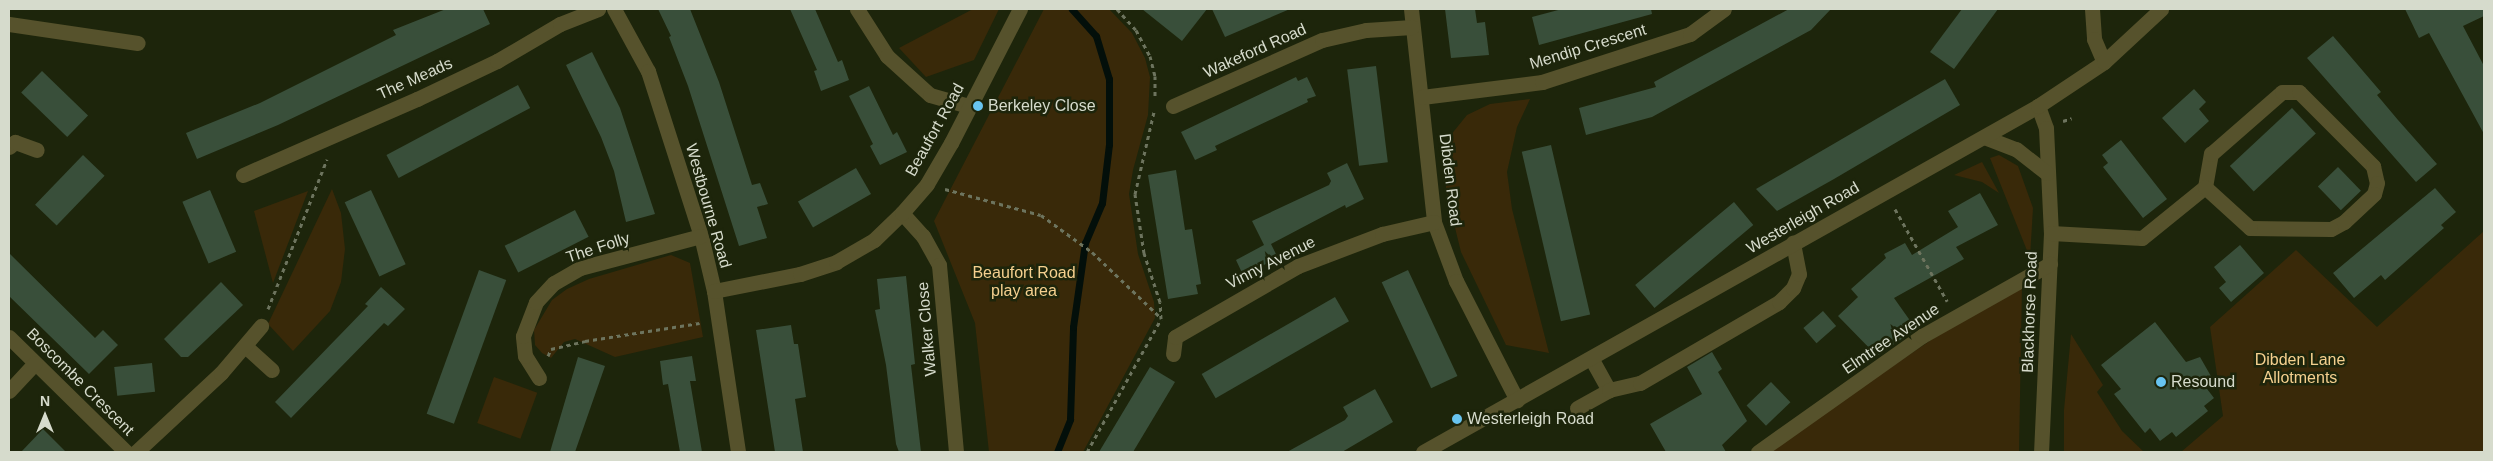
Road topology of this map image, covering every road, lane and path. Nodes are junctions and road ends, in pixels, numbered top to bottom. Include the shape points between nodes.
1 (598, 9) edge
2 (614, 9) edge
3 (857, 9) edge
4 (1020, 9) edge
5 (1117, 9) edge
6 (1411, 9) edge
7 (1724, 9) edge
8 (2092, 9) edge
9 (2161, 9) edge
10 (9, 24) edge
11 (1412, 27) junction
12 (138, 43) dead end
13 (2104, 62) junction
14 (1422, 97) junction
15 (969, 106) junction
16 (1174, 106) dead end
17 (2038, 106) junction
18 (337, 132) junction
19 (1984, 137) junction
20 (9, 147) edge
21 (37, 150) dead end
22 (2047, 173) junction
23 (243, 175) dead end
24 (927, 184) junction
25 (2205, 187) junction
26 (1885, 192) junction
27 (902, 214) junction
28 (1434, 222) junction
29 (2051, 232) junction
30 (701, 236) junction
31 (1793, 243) junction
32 (2050, 264) junction
33 (714, 291) junction
34 (1956, 317) junction
35 (1161, 319) junction
36 (718, 320) junction
37 (262, 326) joint
38 (9, 337) edge
39 (1175, 337) junction
40 (245, 346) junction
41 (1173, 354) dead end
42 (1590, 358) junction
43 (35, 363) junction
44 (272, 370) dead end
45 (539, 378) joint
46 (1609, 390) junction
47 (9, 391) edge
48 (1517, 400) junction
49 (1577, 408) dead end
50 (126, 452) edge
51 (136, 452) edge
52 (738, 452) edge
53 (956, 452) edge
54 (1087, 452) edge
55 (1423, 452) edge
56 (1758, 452) edge
57 (2041, 452) edge

1 - 18 street, The Meads via 560,24 497,60 417,99
2 - 30 street, Westbourne Road via 648,71
3 - 15 street via 887,56 930,95
4 - 15 street, Beaufort Road
5 - 35 path via 1136,30 1150,56 1155,76 1154,116 1135,194 1144,253 1154,280
6 - 11 street, Dibden Road
7 - 14 street, Mendip Crescent via 1690,34 1542,82
8 - 13 street via 2094,39
9 - 13 street, Westerleigh Road
10 - 12 street
11 - 14 street, Dibden Road
11 - 16 street, Wakeford Road via 1366,30 1322,40
13 - 17 street, Westerleigh Road
14 - 28 street, Dibden Road
15 - 24 street, Beaufort Road
17 - 19 street, Westerleigh Road
17 - 22 street, Blackhorse Road via 2046,128
18 - 23 street, The Meads
18 - 37 path
19 - 22 street via 2016,149
19 - 26 street, Westerleigh Road
20 - 21 street via 15,142
22 - 29 street, Blackhorse Road
24 - 27 street, Beaufort Road
24 - 35 path via 1041,215 1092,252
25 - 25 street via 2211,154 2282,92 2300,92 2373,166 2377,183 2374,194 2344,222 2331,229 2250,228
25 - 29 street via 2142,238
26 - 31 street, Westerleigh Road
26 - 34 path
27 - 33 street, Beaufort Road via 874,240 836,262 800,274
27 - 53 street, Walker Close via 923,236 939,265
28 - 39 street, Vinny Avenue via 1382,234 1298,266
28 - 48 street, Dibden Road via 1456,281
29 - 32 street, Blackhorse Road
30 - 33 street, Westbourne Road
30 - 45 street, The Folly via 580,268 554,282 536,302 523,336 525,356
31 - 42 street, Westerleigh Road
31 - 46 street via 1799,274 1793,288 1779,302 1640,383
32 - 34 street, Elmtree Avenue
32 - 57 street, Blackhorse Road
33 - 36 street, Westbourne Road
34 - 56 street, Elmtree Avenue via 1922,336
35 - 39 path
35 - 54 path
36 - 45 path via 551,349
36 - 52 street, Westbourne Road
37 - 40 street
38 - 43 street, Boscombe Crescent
39 - 41 street
40 - 44 street
40 - 51 street via 168,426
42 - 46 street
42 - 48 street, Westerleigh Road
43 - 47 street
43 - 50 street, Boscombe Crescent
46 - 49 street
48 - 55 street, Westerleigh Road

